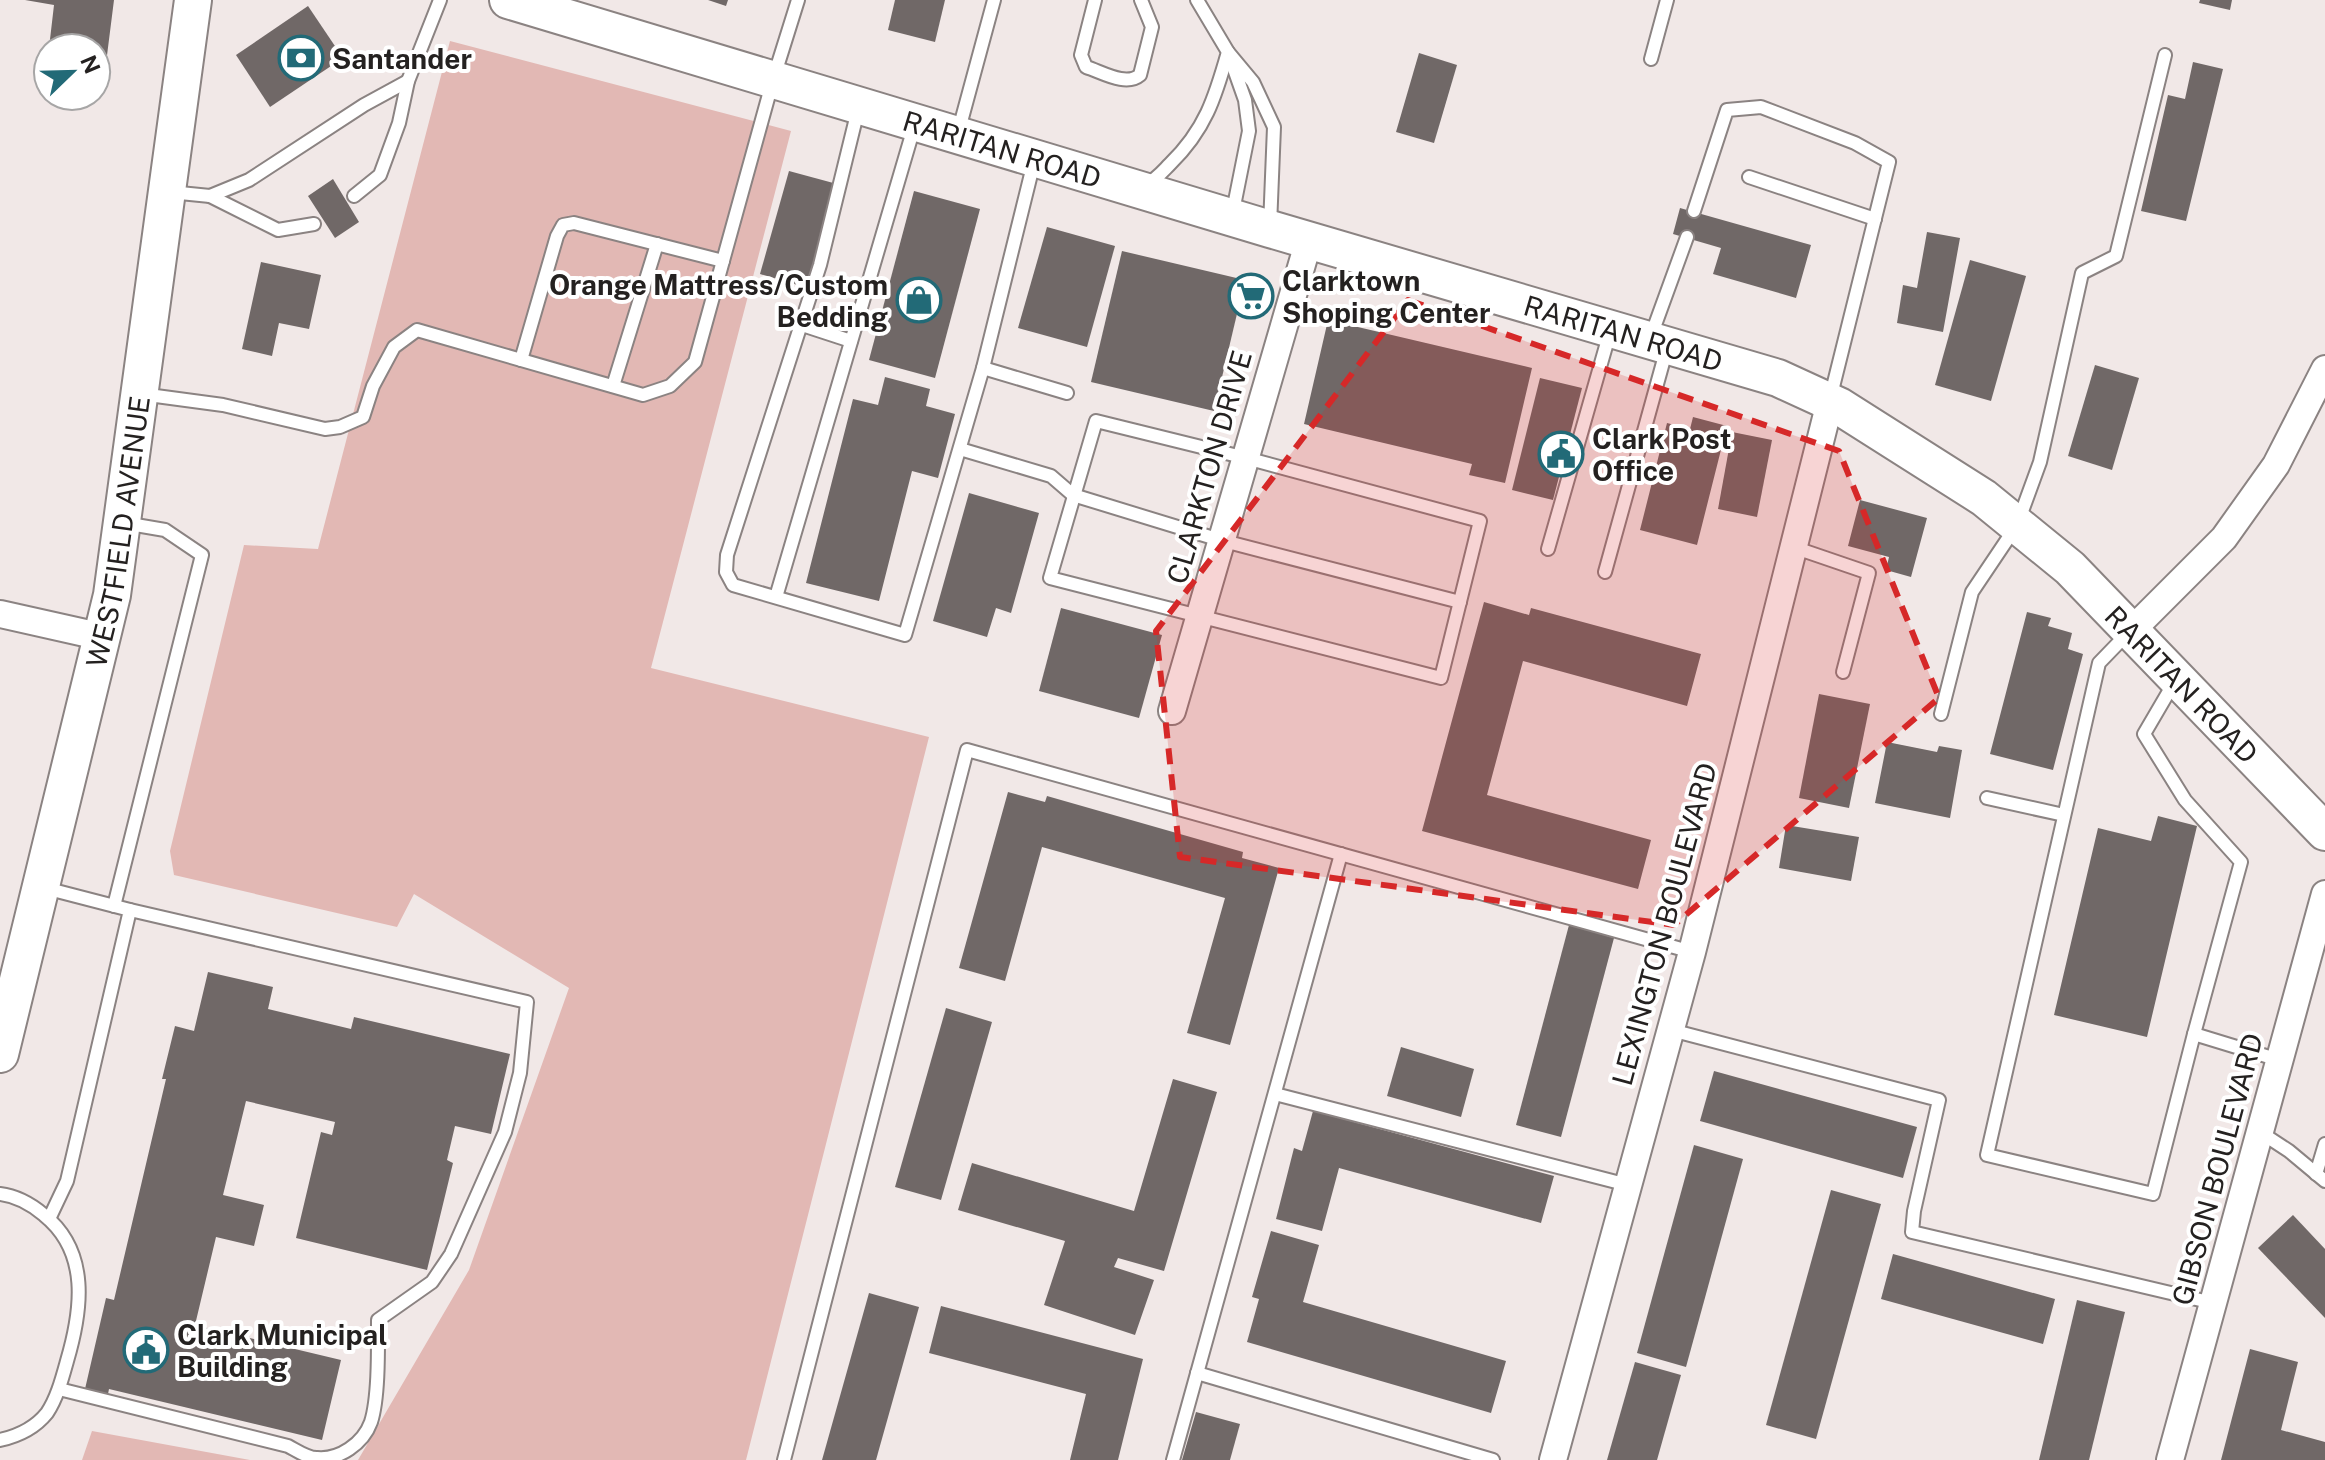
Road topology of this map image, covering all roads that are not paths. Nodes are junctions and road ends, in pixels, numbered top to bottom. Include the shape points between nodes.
1 (193, 0) edge
2 (440, 0) edge
3 (508, 0) edge
4 (798, 0) edge
5 (994, 0) edge
6 (1095, 0) edge
7 (1141, 0) edge
8 (1197, 0) edge
9 (1667, 0) edge
10 (1228, 52) junction
11 (2165, 55) dead end
12 (1651, 59) dead end
13 (773, 80) junction
14 (408, 81) junction
15 (859, 106) junction
16 (916, 123) junction
17 (957, 136) junction
18 (1035, 159) junction
19 (1749, 177) dead end
20 (1134, 188) junction
21 (167, 192) junction
22 (210, 196) junction
23 (354, 196) dead end
24 (1694, 211) dead end
25 (1232, 218) junction
26 (1875, 219) junction
27 (314, 224) dead end
28 (1270, 229) junction
29 (1687, 237) dead end
30 (1309, 240) junction
31 (657, 244) junction
32 (723, 261) junction
33 (799, 324) junction
34 (1611, 329) junction
35 (851, 341) junction
36 (1658, 343) junction
37 (521, 360) junction
38 (983, 368) junction
39 (2325, 369) edge
40 (613, 386) junction
41 (1067, 393) dead end
42 (139, 394) junction
43 (1830, 402) junction
44 (960, 449) junction
45 (1246, 458) junction
46 (1073, 495) junction
47 (122, 522) junction
48 (2017, 525) junction
49 (1220, 540) junction
50 (1793, 547) junction
51 (1548, 549) dead end
52 (1605, 572) dead end
53 (776, 597) junction
54 (1460, 602) junction
55 (0, 614) edge
56 (1199, 618) junction
57 (2131, 631) junction
58 (103, 637) junction
59 (1843, 672) dead end
60 (2176, 678) junction
61 (1172, 711) dead end
62 (1941, 714) dead end
63 (1987, 798) dead end
64 (2064, 815) junction
65 (2325, 832) edge
66 (1341, 854) junction
67 (41, 887) junction
68 (2325, 894) edge
69 (114, 906) junction
70 (130, 910) junction
71 (1692, 952) junction
72 (2316, 959) edge
73 (1671, 1030) junction
74 (2194, 1034) junction
75 (0, 1054) edge
76 (2279, 1060) junction
77 (1275, 1094) junction
78 (2260, 1132) junction
79 (2325, 1144) edge
80 (2320, 1178) edge
81 (1628, 1185) junction
82 (0, 1194) edge
83 (49, 1219) junction
84 (2213, 1303) junction
85 (1197, 1373) junction
86 (59, 1389) junction
87 (0, 1440) edge
88 (784, 1460) edge
89 (1173, 1460) edge
90 (1493, 1460) edge
91 (1553, 1460) edge
92 (2170, 1460) edge

1 - 21 main road, WESTFIELD AVENUE
2 - 14 lane
3 - 13 main road, RARITAN ROAD
4 - 13 lane
5 - 17 lane
6 - 7 lane via 1082,61 1126,80 1140,75 1152,27
8 - 10 lane
9 - 12 lane
10 - 20 lane via 1206,119 1191,144 1151,183
10 - 25 lane via 1245,100 1249,131
10 - 28 lane via 1253,82 1274,127
11 - 48 lane via 2116,256 2082,273 2040,462
13 - 15 main road, RARITAN ROAD
13 - 32 lane
14 - 22 lane via 249,180
14 - 23 lane via 380,175
15 - 16 main road, RARITAN ROAD
15 - 33 lane via 820,265
16 - 17 main road, RARITAN ROAD
16 - 35 lane
17 - 18 main road, RARITAN ROAD
18 - 20 main road, RARITAN ROAD
18 - 38 lane
19 - 26 lane
20 - 25 main road, RARITAN ROAD
21 - 22 lane
21 - 42 main road, WESTFIELD AVENUE
22 - 27 lane via 278,230
24 - 26 lane via 1727,110 1761,107 1855,143 1889,162
25 - 28 main road, RARITAN ROAD
26 - 43 lane
28 - 30 main road, RARITAN ROAD
29 - 36 lane
30 - 34 main road, RARITAN ROAD
30 - 45 street, CLARKTON DRIVE
31 - 32 lane
31 - 37 lane via 574,223 563,225
31 - 40 lane
32 - 40 lane via 695,362 670,386 643,395
33 - 35 lane
33 - 53 lane via 727,555 726,572 733,585
34 - 36 main road, RARITAN ROAD
34 - 51 lane
35 - 53 lane
36 - 43 main road, RARITAN ROAD via 1778,378
36 - 52 lane
37 - 40 lane
37 - 42 lane via 417,330 394,347 363,417 325,429 223,405
38 - 41 lane
38 - 44 lane
39 - 57 street via 2276,465 2224,538
42 - 47 main road, WESTFIELD AVENUE
43 - 48 main road, RARITAN ROAD via 1984,498
43 - 50 street, LEXINGTON BOULEVARD
44 - 46 lane via 1051,476
44 - 53 lane via 905,635
45 - 46 lane via 1096,421
45 - 49 street, CLARKTON DRIVE
45 - 54 lane via 1480,521
46 - 49 lane
46 - 56 lane via 1050,578
47 - 58 main road, WESTFIELD AVENUE
47 - 69 lane via 165,530 202,555
48 - 57 main road, RARITAN ROAD via 2070,568
48 - 62 lane via 1972,592
49 - 54 lane
49 - 56 street, CLARKTON DRIVE
50 - 59 lane via 1869,573
50 - 71 street, LEXINGTON BOULEVARD
54 - 56 lane via 1441,678
55 - 58 street
56 - 61 street, CLARKTON DRIVE
57 - 60 main road, RARITAN ROAD
57 - 64 lane via 2099,663
58 - 67 main road, WESTFIELD AVENUE
60 - 65 main road, RARITAN ROAD
60 - 74 lane via 2144,734 2185,800 2241,862
63 - 64 lane
64 - 74 lane via 1987,1155 2153,1194
66 - 71 lane
66 - 77 lane
66 - 88 lane via 967,750
67 - 69 lane
67 - 75 main road, WESTFIELD AVENUE
68 - 72 street, GIBSON BOULEVARD
69 - 70 lane
70 - 83 lane via 67,1181
70 - 86 lane via 527,1002 520,1073 505,1132 451,1254 432,1282 378,1320 371,1422 349,1449 336,1457 314,1459 288,1446
71 - 73 street, LEXINGTON BOULEVARD
72 - 76 street, GIBSON BOULEVARD
73 - 81 street, LEXINGTON BOULEVARD
73 - 84 lane via 1939,1100 1912,1232
74 - 76 lane
76 - 78 street, GIBSON BOULEVARD
77 - 81 lane
77 - 85 lane
78 - 80 lane
78 - 84 street, GIBSON BOULEVARD
79 - 80 lane
81 - 91 street, LEXINGTON BOULEVARD
82 - 83 lane
83 - 86 lane via 73,1252 81,1284
84 - 92 street, GIBSON BOULEVARD
85 - 89 lane
85 - 90 lane
86 - 87 lane via 34,1426

